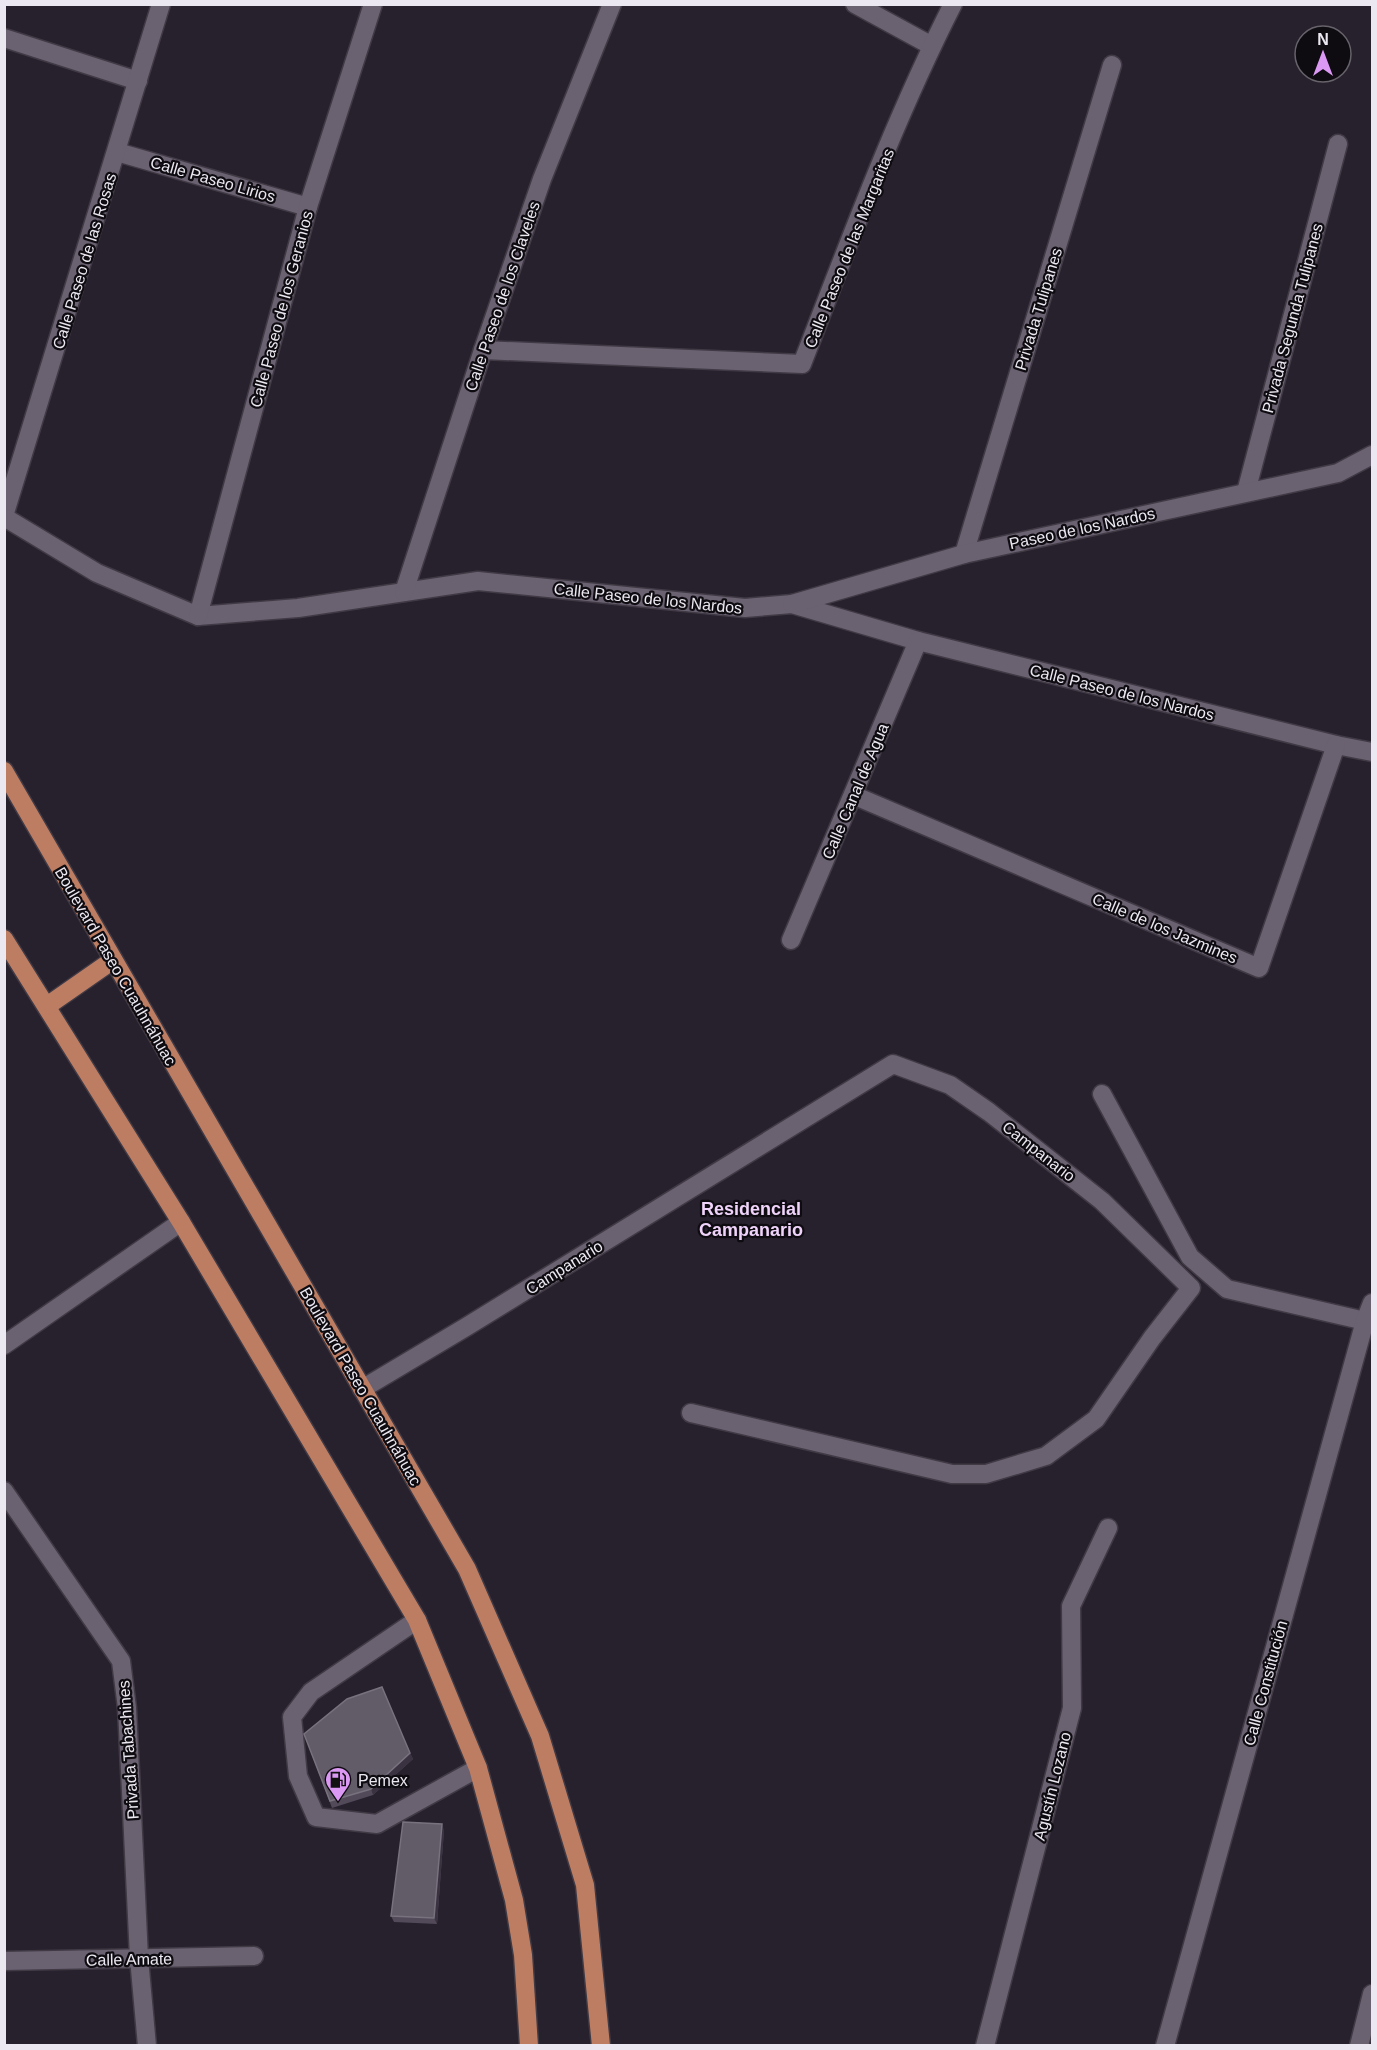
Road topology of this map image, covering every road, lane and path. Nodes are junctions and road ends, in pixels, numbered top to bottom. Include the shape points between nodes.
1 (161, 4) edge
2 (373, 4) edge
3 (612, 4) edge
4 (855, 4) edge
5 (953, 4) edge
6 (4, 38) edge
7 (932, 45) junction
8 (1112, 65) dead end
9 (138, 81) junction
10 (1338, 144) dead end
11 (117, 152) junction
12 (308, 207) junction
13 (483, 350) junction
14 (1372, 455) edge
15 (1246, 492) junction
16 (4, 517) edge
17 (964, 554) junction
18 (404, 592) junction
19 (792, 604) junction
20 (198, 616) junction
21 (918, 641) junction
22 (1336, 745) junction
23 (1372, 752) edge
24 (4, 771) edge
25 (853, 795) junction
26 (4, 939) edge
27 (791, 940) dead end
28 (113, 960) junction
29 (47, 1006) junction
30 (1102, 1094) dead end
31 (181, 1222) junction
32 (1372, 1303) edge
33 (1369, 1327) edge
34 (4, 1345) edge
35 (362, 1389) junction
36 (691, 1413) dead end
37 (4, 1491) edge
38 (1108, 1528) dead end
39 (417, 1620) junction
40 (478, 1768) junction
41 (254, 1956) dead end
42 (139, 1958) junction
43 (4, 1961) edge
44 (1372, 1994) edge
45 (147, 2046) edge
46 (530, 2046) edge
47 (601, 2046) edge
48 (985, 2046) edge
49 (1165, 2046) edge
50 (1359, 2046) edge

1 - 9 street, Calle Paseo de las Rosas
2 - 12 street, Calle Paseo de los Geranios
3 - 13 street, Calle Paseo de los Claveles via 542,179
4 - 7 street
5 - 7 street, Calle Paseo de las Margaritas
6 - 9 street
7 - 13 street, Calle Paseo de las Margaritas via 802,364
8 - 17 street, Privada Tulipanes
9 - 11 street, Calle Paseo de las Rosas
10 - 15 street, Privada Segunda Tulipanes
11 - 12 street, Calle Paseo Lirios
11 - 16 street, Calle Paseo de las Rosas
12 - 20 street, Calle Paseo de los Geranios
13 - 18 street, Calle Paseo de los Claveles
14 - 15 street, Paseo de los Nardos via 1338,473
15 - 17 street, Paseo de los Nardos
16 - 20 street, Calle Paseo de los Nardos via 97,573
17 - 19 street, Paseo de los Nardos
18 - 19 street, Calle Paseo de los Nardos via 478,580 745,608
18 - 20 street, Calle Paseo de los Nardos via 298,608
19 - 21 street, Calle Paseo de los Nardos
21 - 22 street, Calle Paseo de los Nardos
21 - 25 street, Calle Canal de Agua
22 - 23 street, Calle Paseo de los Nardos
22 - 25 street, Calle de los Jazmines via 1258,968
24 - 28 main road, Boulevard Paseo Cuauhnáhuac
25 - 27 street, Calle Canal de Agua
26 - 29 main road
28 - 29 main road
28 - 35 main road, Boulevard Paseo Cuauhnáhuac
29 - 31 main road
30 - 33 street via 1197,1264 1227,1289
31 - 34 street
31 - 39 main road
32 - 33 street, Calle Constitución
33 - 49 street, Calle Constitución
35 - 36 street, Campanario via 893,1064 950,1085 989,1112 1102,1201 1191,1288 1095,1419 1046,1456 986,1474 952,1474
35 - 47 main road, Boulevard Paseo Cuauhnáhuac via 467,1569 540,1736 585,1885
37 - 42 street, Privada Tabachines via 121,1660 128,1708
38 - 48 street, Agustín Lozano via 1071,1606 1072,1708
39 - 40 main road
39 - 40 street via 311,1692 292,1717 298,1776 316,1817 377,1824
40 - 46 main road via 513,1900 523,1955
41 - 42 street, Calle Amate
42 - 43 street, Calle Amate
42 - 45 street, Privada Tabachines
44 - 50 street

